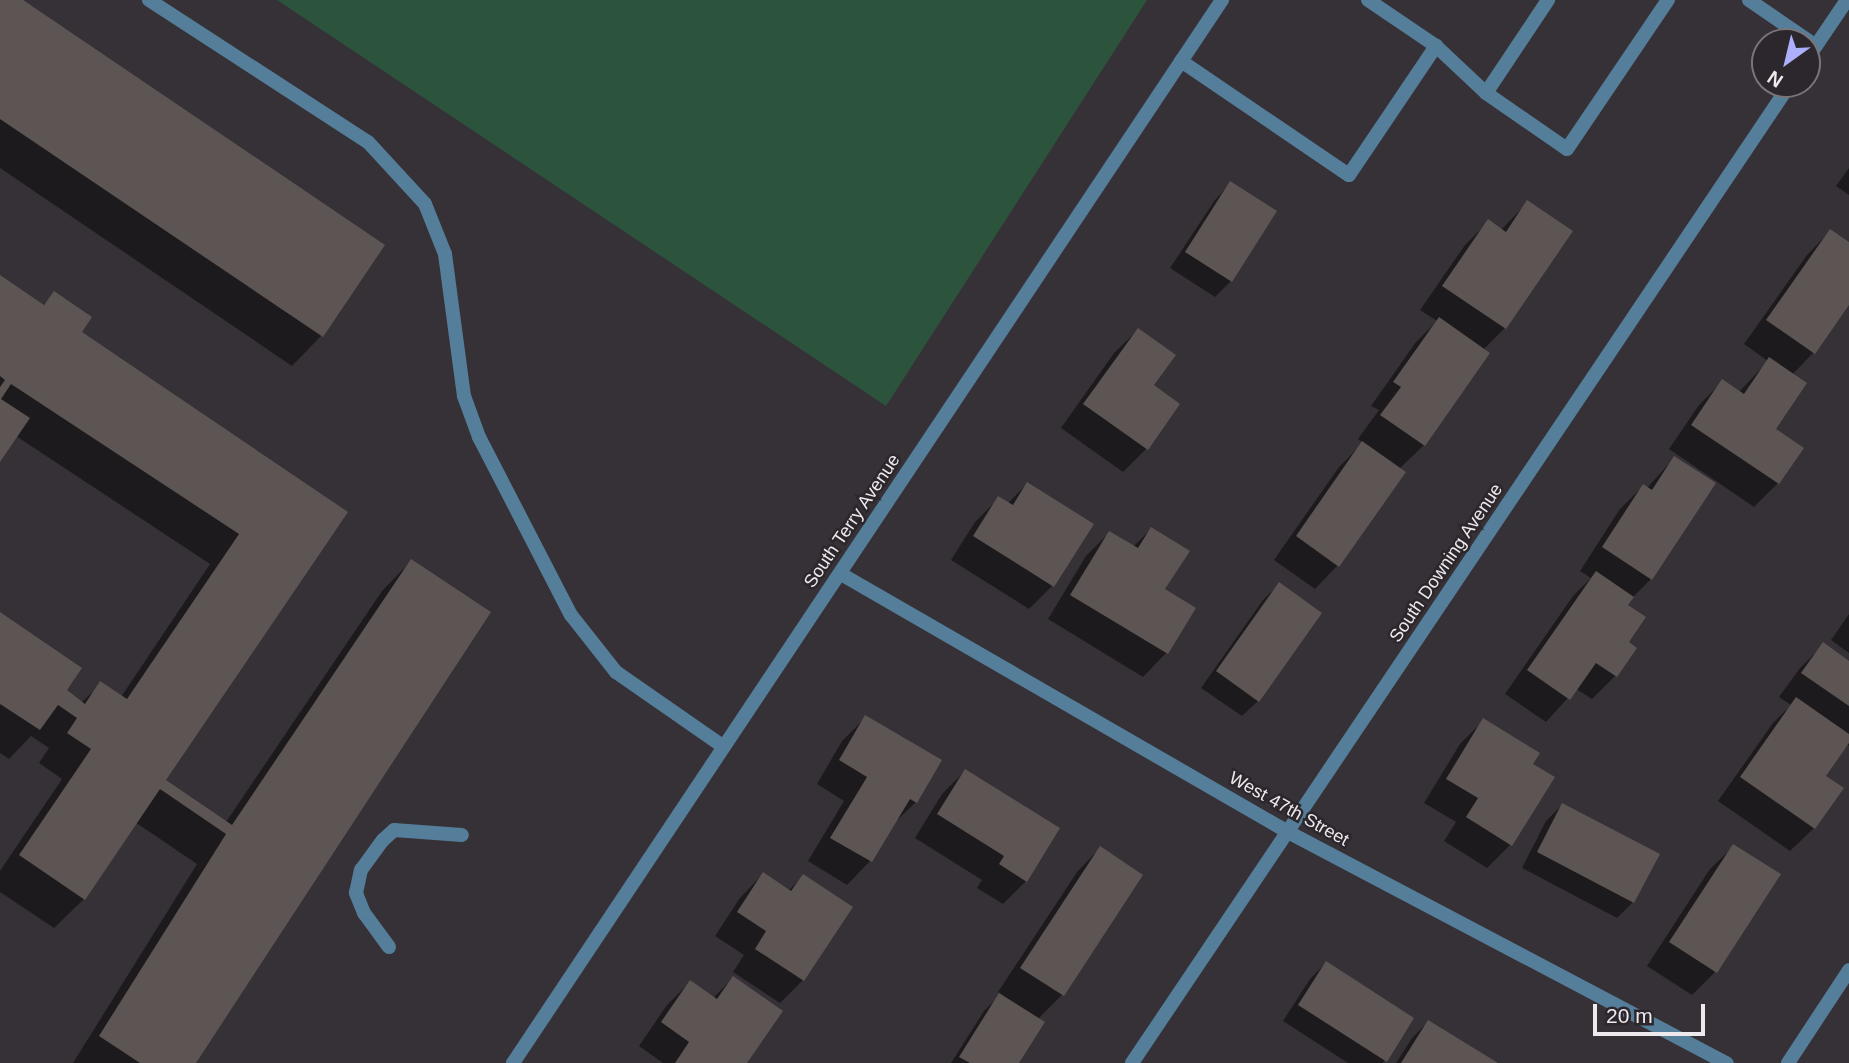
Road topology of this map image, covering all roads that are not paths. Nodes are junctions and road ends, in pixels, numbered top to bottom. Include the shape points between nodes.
1 (149, 0) edge
2 (1222, 0) edge
3 (1368, 0) edge
4 (1548, 0) edge
5 (1668, 0) edge
6 (1749, 0) edge
7 (1847, 0) edge
8 (1790, 28) edge
9 (1821, 39) edge
10 (1436, 46) junction
11 (1181, 61) junction
12 (1486, 93) junction
13 (1781, 98) edge
14 (841, 574) junction
15 (724, 747) junction
16 (1288, 832) junction
17 (463, 835) dead end
18 (389, 947) dead end
19 (1849, 970) edge
20 (513, 1063) edge
21 (1132, 1063) edge
22 (1727, 1063) edge
23 (1788, 1063) edge

1 - 15 street via 368,142 425,204 445,254 464,396 471,416 571,615 616,672
2 - 11 street, South Terry Avenue
3 - 10 street
4 - 12 street
5 - 12 street via 1567,149
6 - 8 street
7 - 9 street
10 - 11 street via 1349,175
10 - 12 street
11 - 14 street, South Terry Avenue
13 - 16 street, South Downing Avenue
14 - 15 street, South Terry Avenue
14 - 16 street, West 47th Street
15 - 20 street, South Terry Avenue
16 - 21 street, South Downing Avenue
16 - 22 street, West 47th Street
17 - 18 street via 394,830 362,870 356,892 364,913
19 - 23 street

